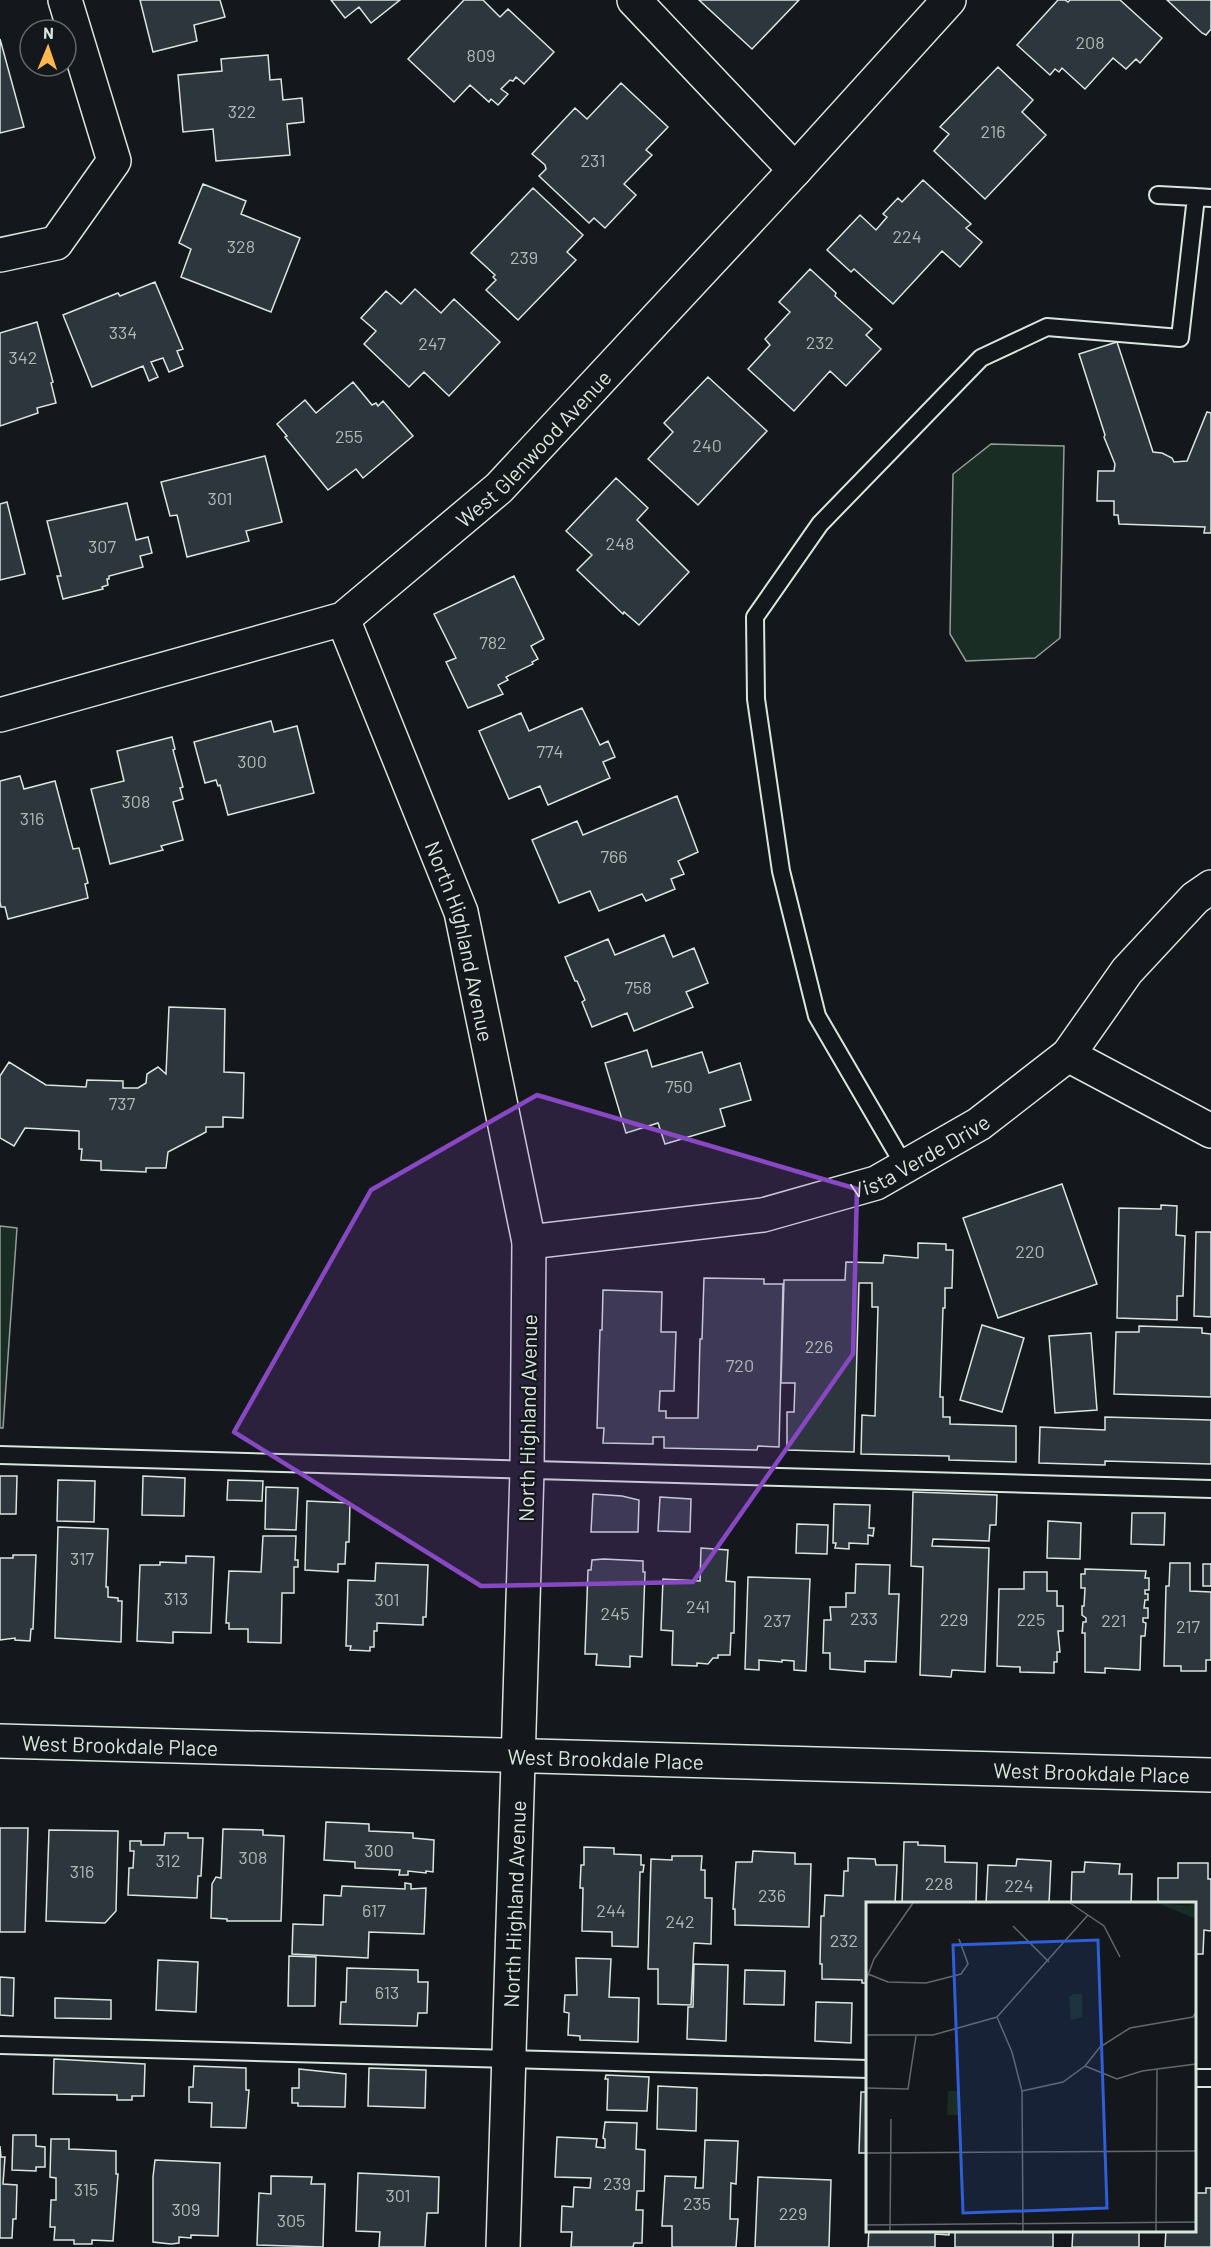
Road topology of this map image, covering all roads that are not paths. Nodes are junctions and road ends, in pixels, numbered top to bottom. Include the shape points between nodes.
1 (65, 0) edge
2 (634, 0) edge
3 (949, 0) edge
4 (795, 170) junction
5 (1158, 195) dead end
6 (1203, 198) edge
7 (0, 255) edge
8 (343, 619) junction
9 (0, 715) edge
10 (1211, 887) edge
11 (1068, 1055) junction
12 (1211, 1131) edge
13 (905, 1167) junction
14 (529, 1242) junction
15 (0, 1455) edge
16 (527, 1471) junction
17 (1211, 1489) edge
18 (0, 1741) edge
19 (518, 1755) junction
20 (1211, 1775) edge
21 (0, 2045) edge
22 (509, 2059) junction
23 (866, 2069) edge
24 (502, 2247) edge

1 - 7 street via 114,160 56,243
2 - 4 street
3 - 4 street, West Glenwood Avenue
4 - 8 street, West Glenwood Avenue via 499,488
5 - 6 lane
6 - 13 lane via 1180,338 1047,327 981,358 820,524 755,617 756,699 781,871 817,1016
8 - 9 street, West Glenwood Avenue
8 - 14 street, North Highland Avenue via 461,912
10 - 11 street, Vista Verde Drive via 1195,898 1127,971
11 - 12 street
11 - 13 street, Vista Verde Drive via 979,1124
13 - 14 street, Vista Verde Drive via 876,1183 763,1215
14 - 16 street, North Highland Avenue
15 - 16 lane
16 - 17 lane
16 - 19 street, North Highland Avenue
18 - 19 street, West Brookdale Place
19 - 20 street, West Brookdale Place
19 - 22 street, North Highland Avenue
21 - 22 lane
22 - 23 lane
22 - 24 street, North Highland Avenue

